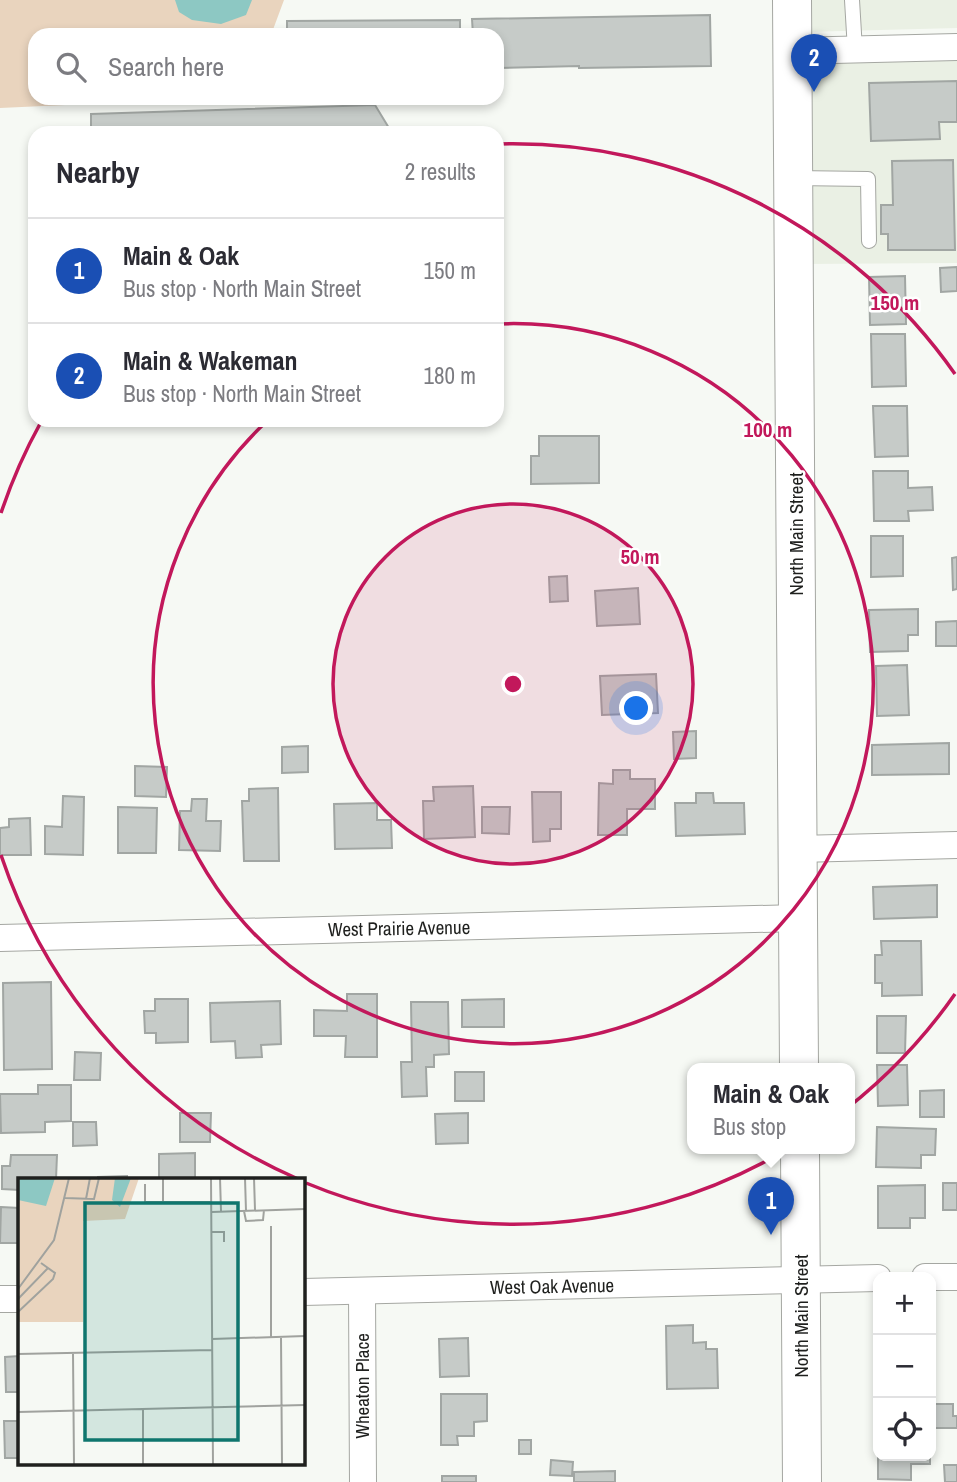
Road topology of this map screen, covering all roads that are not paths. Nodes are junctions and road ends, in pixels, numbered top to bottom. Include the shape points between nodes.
1 (792, 0) edge
2 (852, 0) edge
3 (957, 47) edge
4 (855, 50) junction
5 (792, 51) junction
6 (792, 178) junction
7 (869, 241) dead end
8 (957, 845) edge
9 (798, 849) junction
10 (798, 918) junction
11 (0, 937) edge
12 (799, 1063) edge
13 (800, 1154) edge
14 (957, 1276) edge
15 (936, 1277) edge
16 (873, 1278) edge
17 (801, 1280) junction
18 (362, 1290) junction
19 (304, 1292) edge
20 (0, 1299) edge
21 (18, 1299) edge
22 (363, 1482) edge
23 (802, 1482) edge

1 - 5 street, North Main Street
2 - 4 lane
3 - 4 street
4 - 5 street
5 - 6 street, North Main Street
6 - 7 lane via 868,179
6 - 9 street, North Main Street
8 - 9 street
9 - 10 street, North Main Street
10 - 11 street, West Prairie Avenue
10 - 12 street, North Main Street
13 - 17 street, North Main Street
14 - 15 street
16 - 17 street, West Oak Avenue
17 - 18 street, West Oak Avenue
17 - 23 street, North Main Street
18 - 19 street, West Oak Avenue
18 - 22 street, Wheaton Place
20 - 21 street

